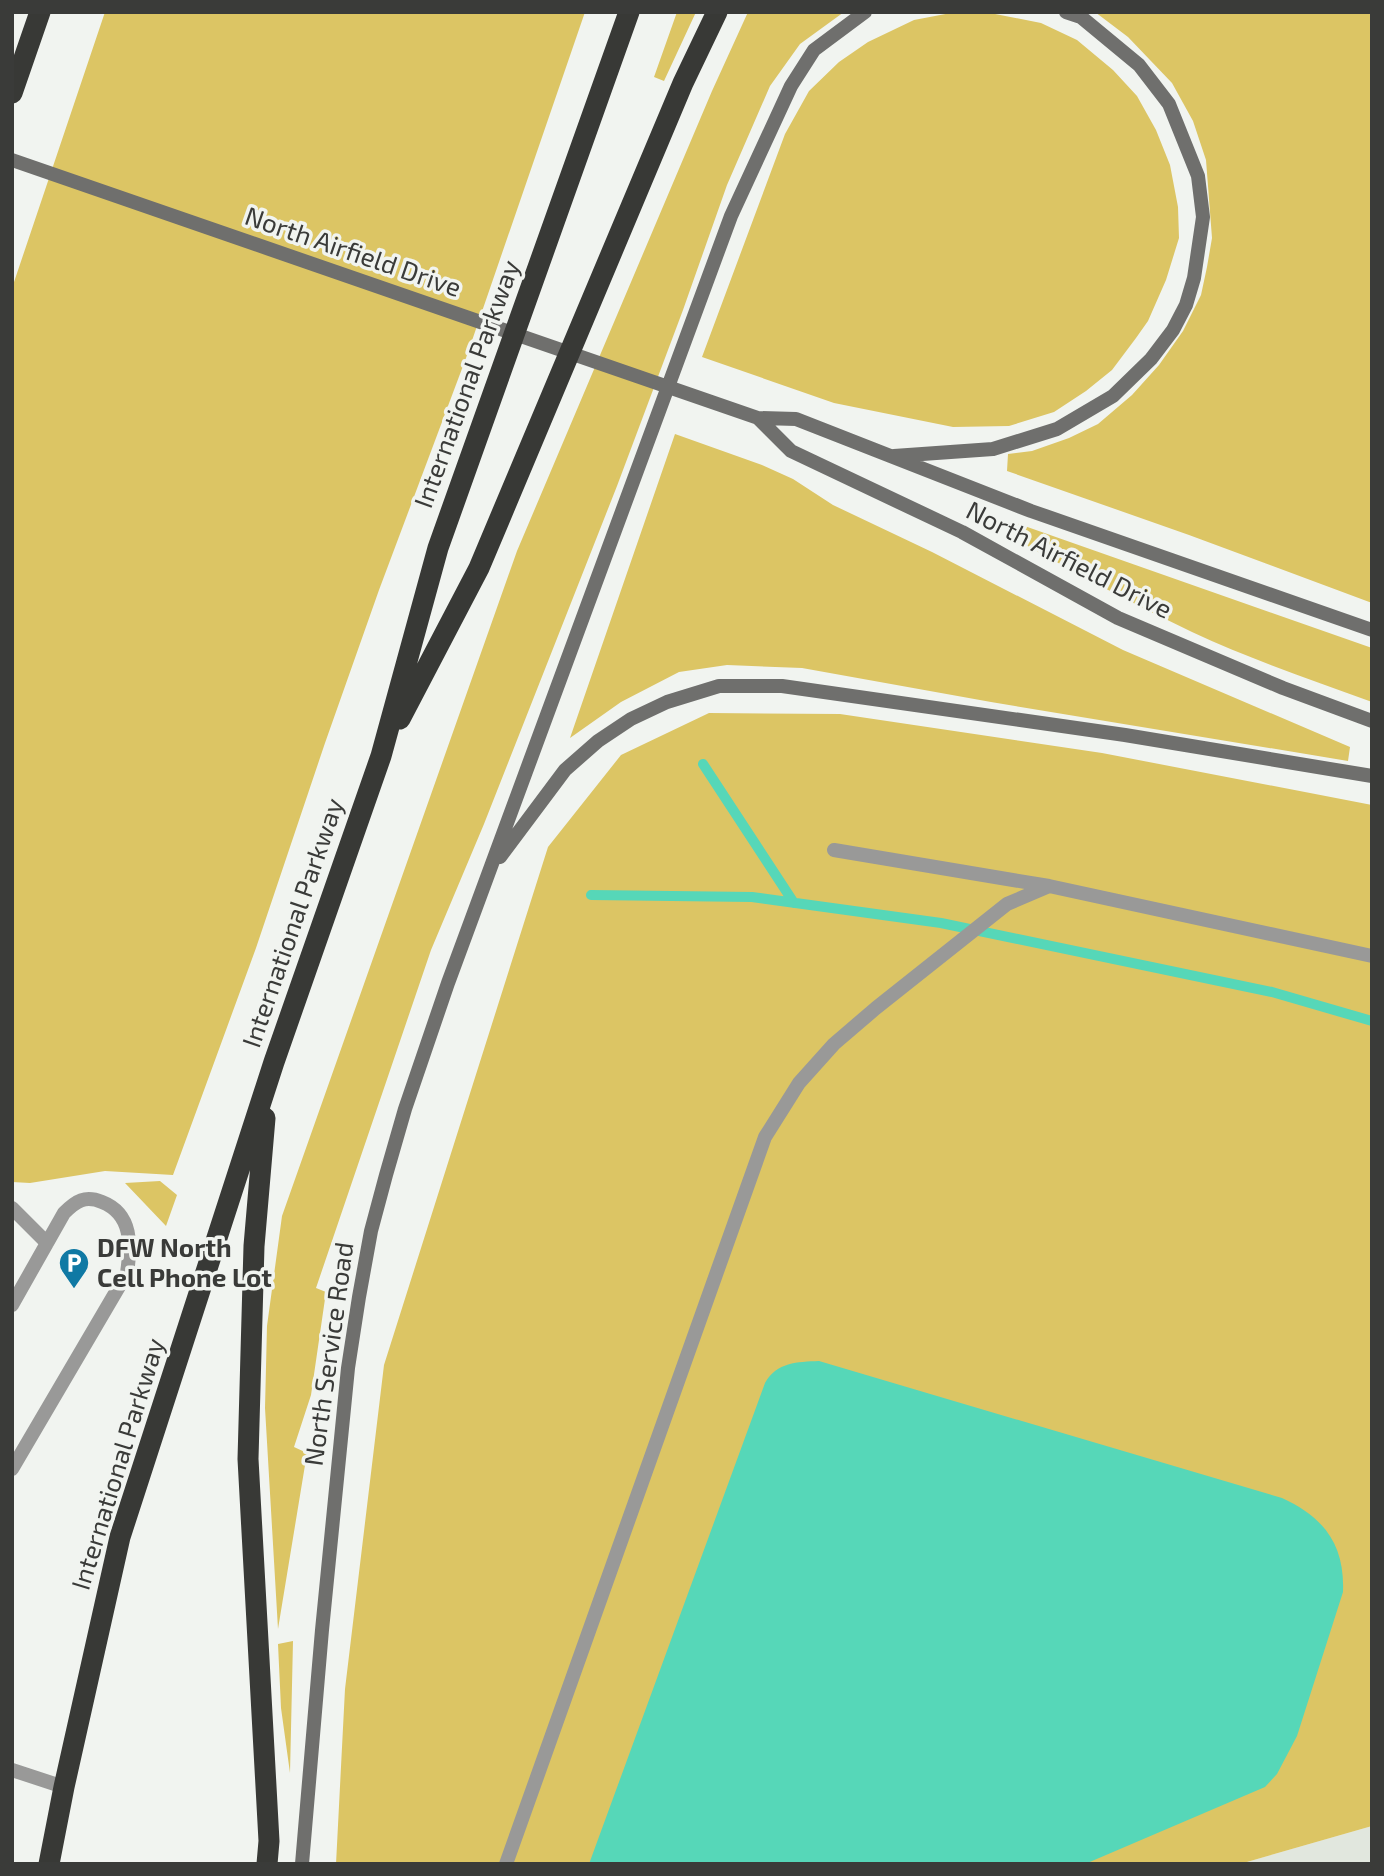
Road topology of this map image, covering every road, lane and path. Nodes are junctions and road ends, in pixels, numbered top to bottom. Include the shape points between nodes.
1 (40, 12) edge
2 (629, 12) edge
3 (717, 12) edge
4 (865, 12) edge
5 (1066, 12) edge
6 (12, 93) edge
7 (12, 160) edge
8 (758, 418) junction
9 (890, 456) junction
10 (1372, 630) edge
11 (1372, 721) edge
12 (381, 756) junction
13 (1372, 776) edge
14 (834, 850) dead end
15 (491, 869) junction
16 (1049, 886) junction
17 (1372, 956) edge
18 (268, 1081) junction
19 (12, 1208) edge
20 (47, 1243) junction
21 (12, 1305) edge
22 (12, 1469) edge
23 (12, 1770) edge
24 (64, 1787) junction
25 (49, 1864) edge
26 (267, 1864) edge
27 (302, 1864) edge
28 (506, 1864) edge

1 - 6 highway
2 - 12 highway, International Parkway via 438,548
3 - 12 highway via 677,96 479,568
4 - 15 main road, North Service Road via 814,50 791,86 731,216
5 - 9 main road via 1081,17 1139,65 1169,104 1198,176 1203,217 1186,305 1158,350 1122,387 1057,429 993,449
7 - 8 main road, North Airfield Drive
8 - 9 main road, North Airfield Drive via 796,419
8 - 11 main road, North Airfield Drive via 791,451 962,532 1118,618
9 - 10 main road, North Airfield Drive via 1031,511
12 - 18 highway, International Parkway
13 - 15 main road via 782,686 719,686 667,702 598,740 565,770
14 - 16 lane
15 - 27 main road, North Service Road via 405,1108 371,1231 348,1368
16 - 17 lane
16 - 28 lane via 1007,904 834,1044 799,1083 765,1137
18 - 24 highway, International Parkway via 120,1537
18 - 26 highway via 254,1246 248,1459
19 - 20 lane
20 - 21 lane
20 - 22 lane via 74,1203 90,1198 107,1204 121,1214 127,1230 127,1273
23 - 24 lane
24 - 25 highway, International Parkway

